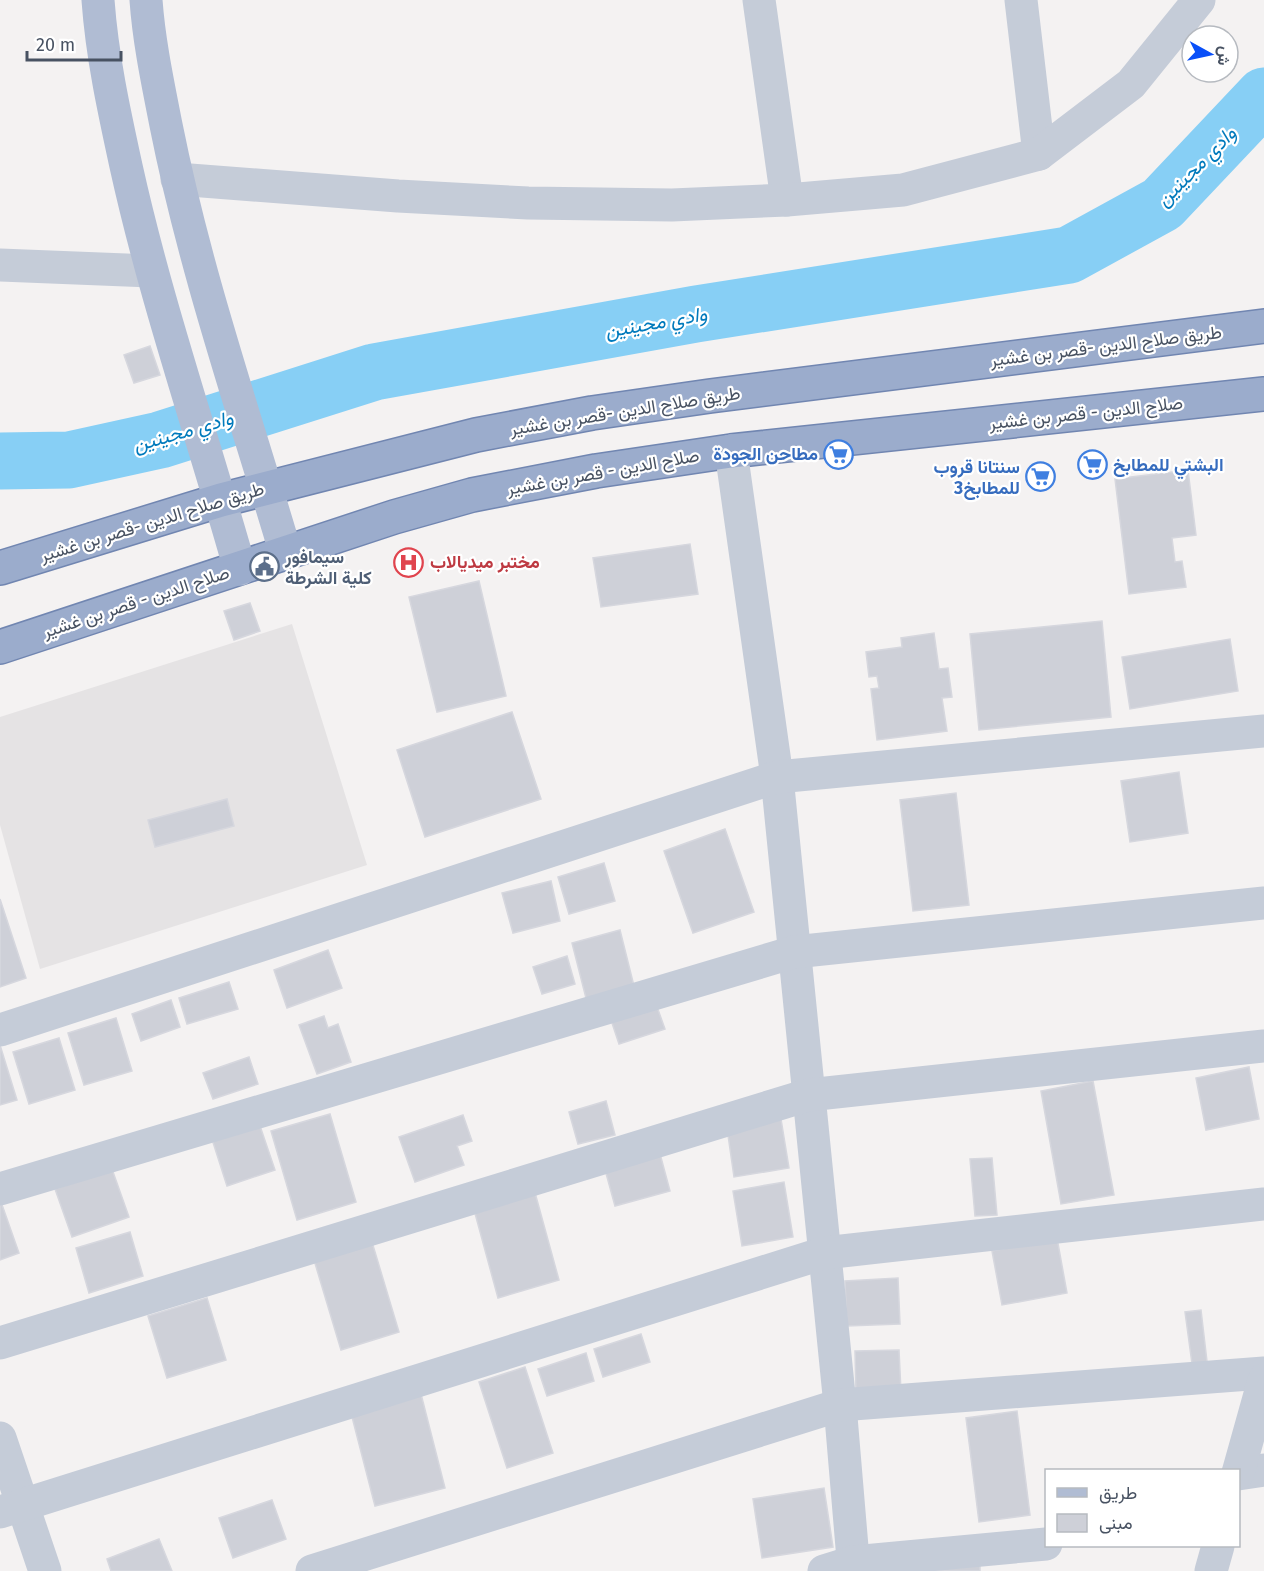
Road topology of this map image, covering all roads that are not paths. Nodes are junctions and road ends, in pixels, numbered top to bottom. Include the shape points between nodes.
1 (98, 0) edge
2 (146, 0) edge
3 (759, 0) edge
4 (1021, 0) edge
5 (1199, 0) edge
6 (1039, 154) junction
7 (177, 179) junction
8 (787, 200) junction
9 (0, 265) edge
10 (151, 271) junction
11 (1264, 327) edge
12 (1264, 394) edge
13 (731, 451) junction
14 (266, 488) junction
15 (220, 500) junction
16 (285, 554) junction
17 (0, 568) edge
18 (240, 569) junction
19 (0, 647) edge
20 (1264, 731) edge
21 (777, 777) junction
22 (1264, 903) edge
23 (794, 952) junction
24 (0, 1030) edge
25 (1264, 1046) edge
26 (808, 1095) junction
27 (0, 1190) edge
28 (1264, 1204) edge
29 (824, 1253) junction
30 (0, 1343) edge
31 (1264, 1373) edge
32 (1264, 1380) edge
33 (840, 1405) junction
34 (0, 1438) edge
35 (1240, 1469) edge
36 (1264, 1470) edge
37 (1240, 1473) edge
38 (11, 1508) edge
39 (1045, 1544) edge
40 (1217, 1547) edge
41 (843, 1568) edge
42 (45, 1571) edge
43 (312, 1571) edge
44 (1211, 1571) edge

1 - 10 main road via 114,112
2 - 7 main road via 148,33
3 - 8 street
4 - 6 street
5 - 6 street via 1131,84
6 - 8 street via 903,190
7 - 8 street via 528,203 672,205
7 - 14 main road via 208,300
9 - 10 street
10 - 15 main road
11 - 14 highway, طريق صلاح الدين -قصر بن غشير via 591,414 476,435
12 - 13 highway, صلاح الدين - قصر بن غشير
13 - 16 highway, صلاح الدين - قصر بن غشير via 472,495
13 - 21 street
14 - 15 highway, طريق صلاح الدين -قصر بن غشير
14 - 16 main road
15 - 17 highway, طريق صلاح الدين -قصر بن غشير
15 - 18 main road
16 - 18 highway, صلاح الدين - قصر بن غشير
18 - 19 highway, صلاح الدين - قصر بن غشير
20 - 21 street
21 - 23 street
21 - 24 street
22 - 23 street
23 - 26 street
23 - 27 street
25 - 26 street
26 - 29 street
26 - 30 street
28 - 29 street
29 - 33 street
29 - 38 street
31 - 33 street
32 - 35 street
33 - 41 street
33 - 43 street
34 - 38 street
36 - 37 street
38 - 42 street
39 - 41 street
40 - 44 street

